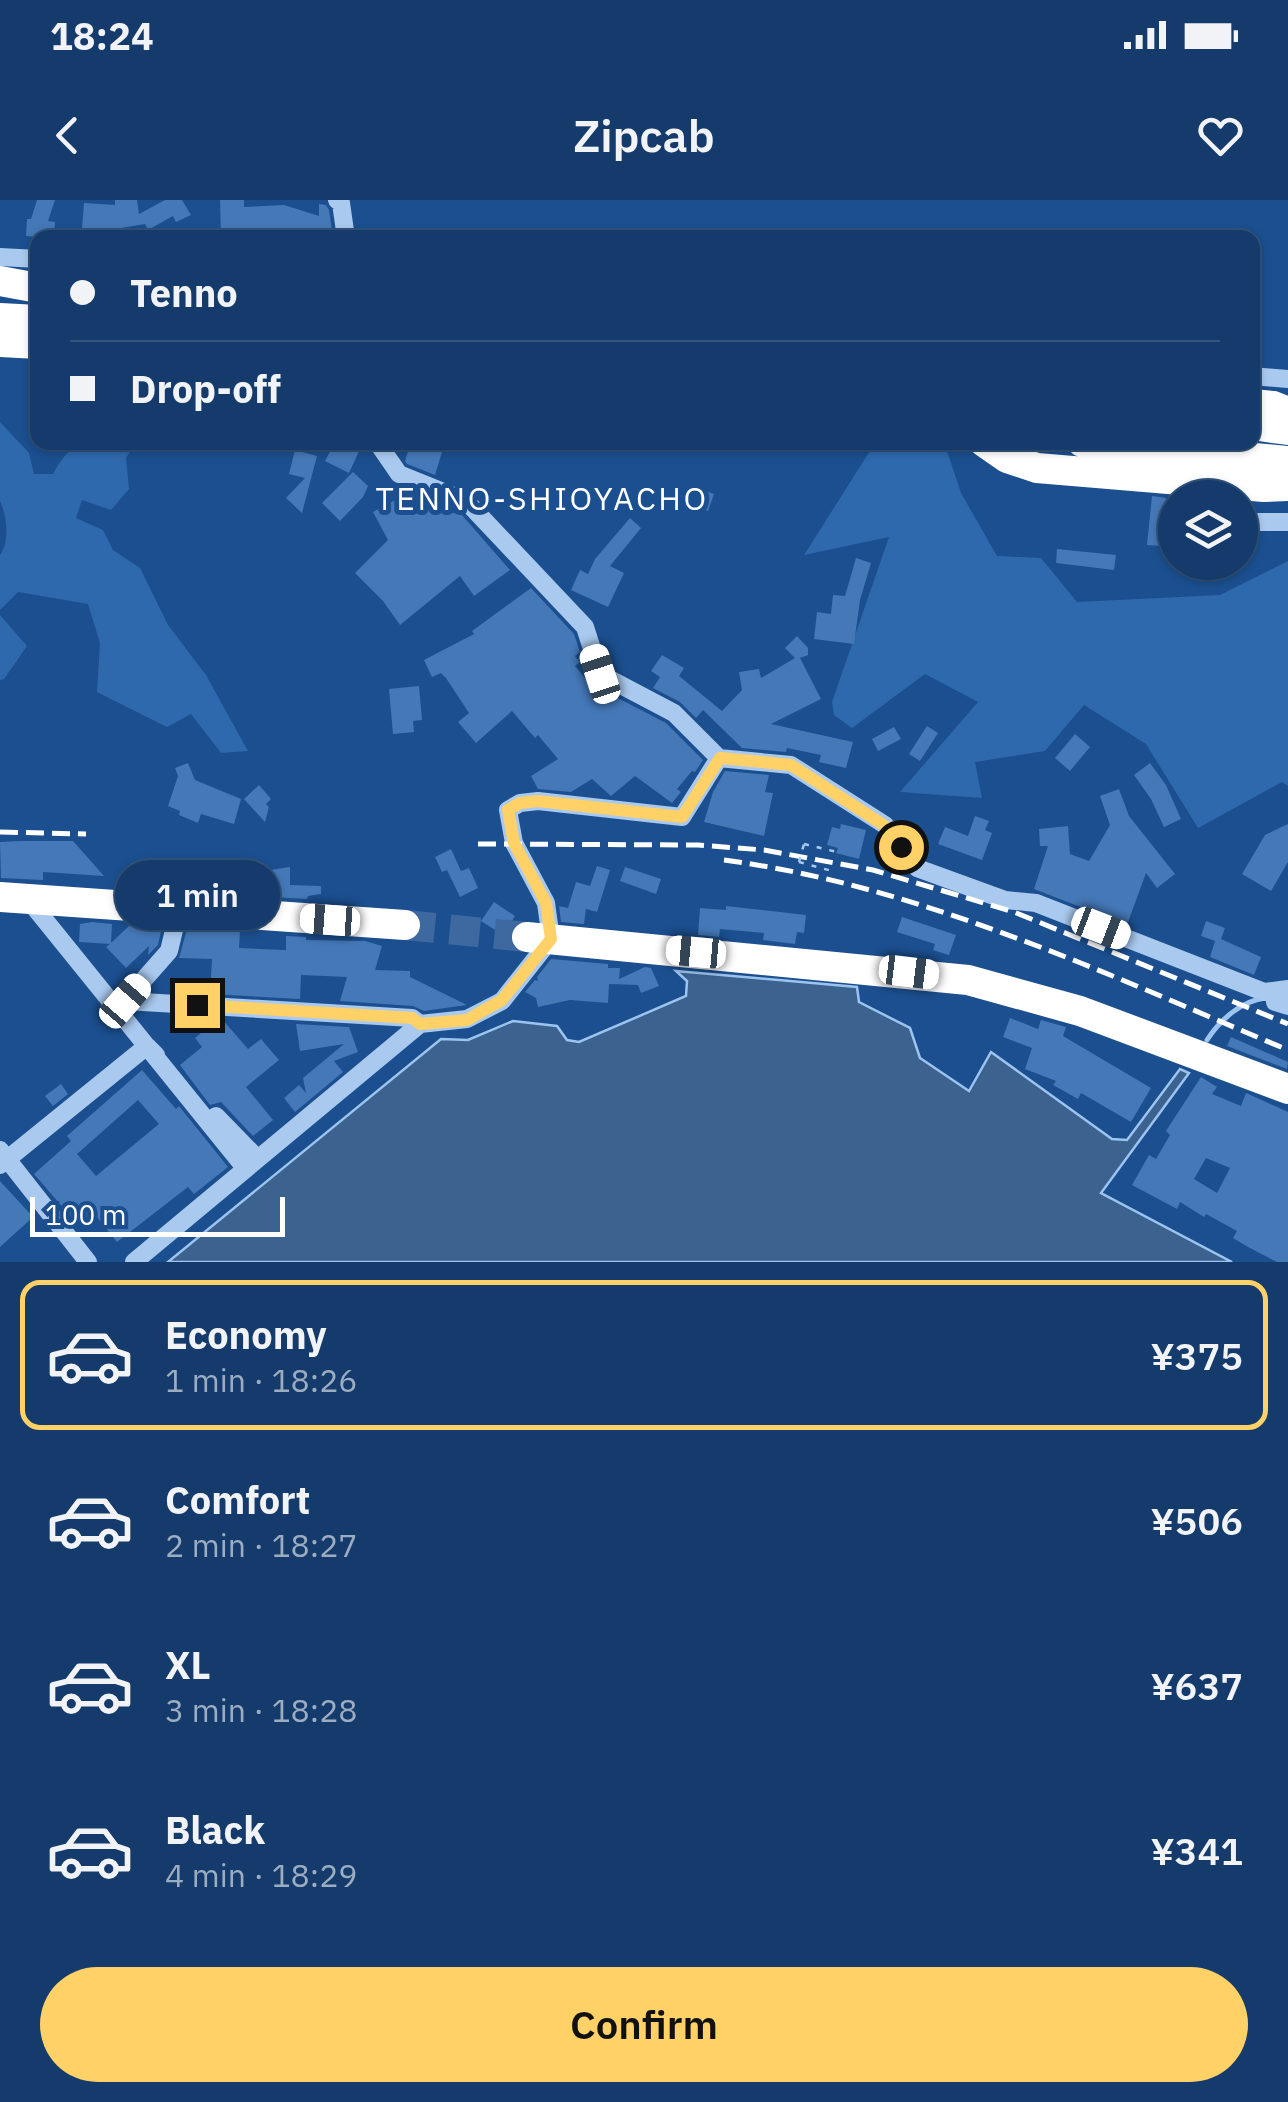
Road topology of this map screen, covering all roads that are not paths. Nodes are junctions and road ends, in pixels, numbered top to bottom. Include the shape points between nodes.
1 (336, 200) edge
2 (345, 230) edge
3 (0, 256) edge
4 (30, 258) edge
5 (0, 282) edge
6 (30, 287) edge
7 (0, 318) edge
8 (30, 320) edge
9 (0, 342) edge
10 (30, 344) edge
11 (1260, 377) edge
12 (1288, 379) edge
13 (1260, 406) edge
14 (1288, 412) edge
15 (1260, 426) edge
16 (1288, 430) edge
17 (383, 450) edge
18 (996, 450) edge
19 (1169, 450) edge
20 (1288, 461) edge
21 (1288, 486) edge
22 (1258, 522) edge
23 (1288, 522) edge
24 (720, 758) junction
25 (13, 898) edge
26 (178, 909) junction
27 (405, 925) tunnel mouth
28 (539, 938) junction
29 (1280, 996) edge
30 (117, 1000) junction
31 (420, 1024) junction
32 (148, 1046) junction
33 (1288, 1088) edge
34 (3, 1158) edge
35 (250, 1162) junction
36 (88, 1262) edge
37 (134, 1262) edge

1 - 2 street
3 - 4 street
5 - 6 highway
7 - 8 highway
9 - 10 highway
11 - 12 street
13 - 14 highway
15 - 16 highway
17 - 24 street via 400,474 466,501 584,627 600,674 674,712
18 - 21 highway via 1037,468
19 - 20 highway
22 - 23 street
24 - 28 street via 682,817 538,801 508,810 514,843 546,903
24 - 29 street via 791,765 885,826 918,868 1005,900 1036,902
25 - 26 highway
25 - 30 street
26 - 27 highway
26 - 30 street via 168,951
28 - 31 street via 502,1000 467,1020
28 - 33 highway via 968,980 1080,1010
30 - 31 street via 412,1018
30 - 32 street
31 - 35 street
32 - 34 street
32 - 35 street
34 - 36 street
35 - 37 street

